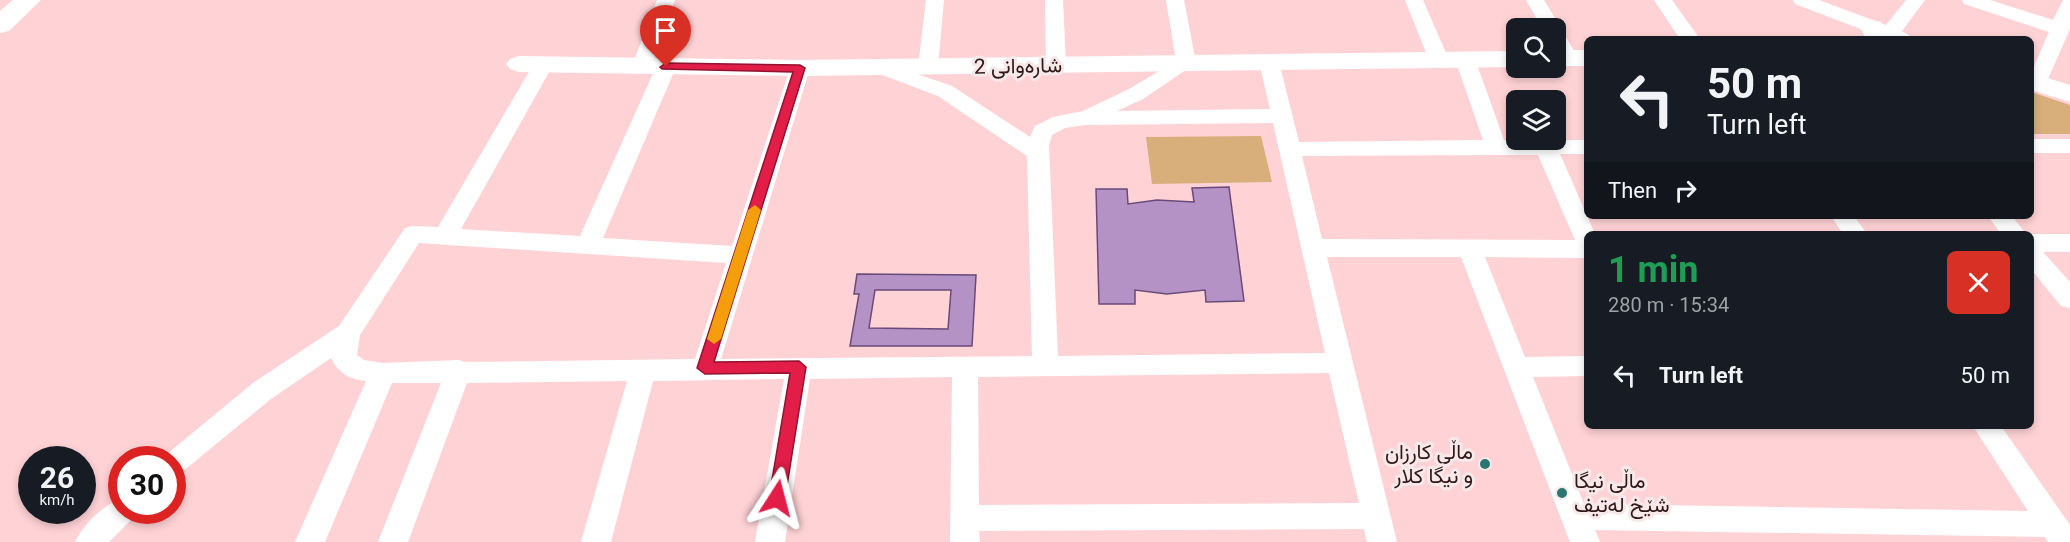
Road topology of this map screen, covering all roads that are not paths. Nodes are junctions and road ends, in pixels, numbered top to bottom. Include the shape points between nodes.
1 (28, 0) edge
2 (666, 0) edge
3 (935, 0) edge
4 (1054, 0) edge
5 (1175, 0) edge
6 (1414, 0) edge
7 (1535, 0) edge
8 (1663, 0) edge
9 (1802, 0) edge
10 (1916, 0) edge
11 (1971, 0) edge
12 (2070, 3) edge
13 (1545, 18) edge
14 (0, 25) edge
15 (2060, 28) junction
16 (1886, 35) edge
17 (1688, 36) edge
18 (1465, 59) junction
19 (1506, 59) edge
20 (1439, 60) junction
21 (1269, 62) junction
22 (1186, 63) junction
23 (531, 65) joint
24 (1056, 65) junction
25 (654, 67) junction
26 (879, 67) junction
27 (928, 67) junction
28 (800, 68) junction
29 (2034, 82) edge
30 (2070, 94) edge
31 (1281, 116) junction
32 (1085, 118) junction
33 (2034, 146) edge
34 (2070, 146) edge
35 (1566, 147) edge
36 (1584, 147) edge
37 (1288, 148) junction
38 (1496, 148) junction
39 (1506, 148) edge
40 (1547, 150) edge
41 (1039, 153) junction
42 (2002, 219) edge
43 (2012, 231) edge
44 (1584, 235) edge
45 (445, 236) junction
46 (2070, 243) edge
47 (588, 245) junction
48 (1312, 248) junction
49 (1470, 249) junction
50 (1584, 249) edge
51 (740, 255) junction
52 (2034, 256) edge
53 (2034, 257) edge
54 (2070, 299) edge
55 (348, 333) junction
56 (1339, 363) junction
57 (1045, 365) junction
58 (965, 366) junction
59 (1584, 366) edge
60 (799, 367) junction
61 (1518, 367) junction
62 (705, 368) junction
63 (643, 369) junction
64 (459, 370) junction
65 (383, 373) junction
66 (1988, 429) edge
67 (186, 453) edge
68 (108, 524) edge
69 (1379, 529) edge
70 (965, 530) edge
71 (1580, 530) edge
72 (2059, 533) edge
73 (90, 542) edge
74 (310, 542) edge
75 (393, 542) edge
76 (596, 542) edge
77 (770, 542) edge

1 - 14 highway
2 - 25 street
3 - 27 street
4 - 24 street
5 - 22 street
6 - 20 street
7 - 13 street
8 - 17 street
9 - 16 street
10 - 16 street
11 - 15 street
12 - 15 street
15 - 29 street
18 - 19 street, شارەوانی 2
18 - 20 street, شارەوانی 2
18 - 38 street
20 - 21 street, شارەوانی 2
21 - 22 street, شارەوانی 2
21 - 31 street
22 - 24 street, شارەوانی 2
22 - 32 street via 1136,94
23 - 25 street, شارەوانی 2
23 - 45 street
24 - 27 street, شارەوانی 2
25 - 28 street, شارەوانی 2
25 - 47 street
26 - 27 street, شارەوانی 2
26 - 28 street, شارەوانی 2
26 - 41 street via 945,92
28 - 51 street
29 - 30 street
31 - 32 street
31 - 37 street
32 - 41 street via 1060,122 1043,131
33 - 34 street
35 - 36 street
37 - 38 street
37 - 48 street
38 - 39 street
40 - 44 street
41 - 57 street
42 - 43 street
45 - 47 street
45 - 55 street via 413,234
46 - 52 street
47 - 51 street
48 - 49 street
48 - 56 street
49 - 50 street
49 - 61 street
51 - 62 street
53 - 54 street
55 - 65 street via 344,358 357,370
55 - 67 street via 262,391
56 - 57 street
56 - 69 street
57 - 58 street
58 - 60 street
58 - 70 street
59 - 61 street
60 - 62 street
60 - 77 street
61 - 71 street
62 - 63 street
63 - 64 street
63 - 76 street
64 - 65 street
64 - 75 street
65 - 74 street
66 - 72 street
68 - 73 street
69 - 70 street
71 - 72 street

